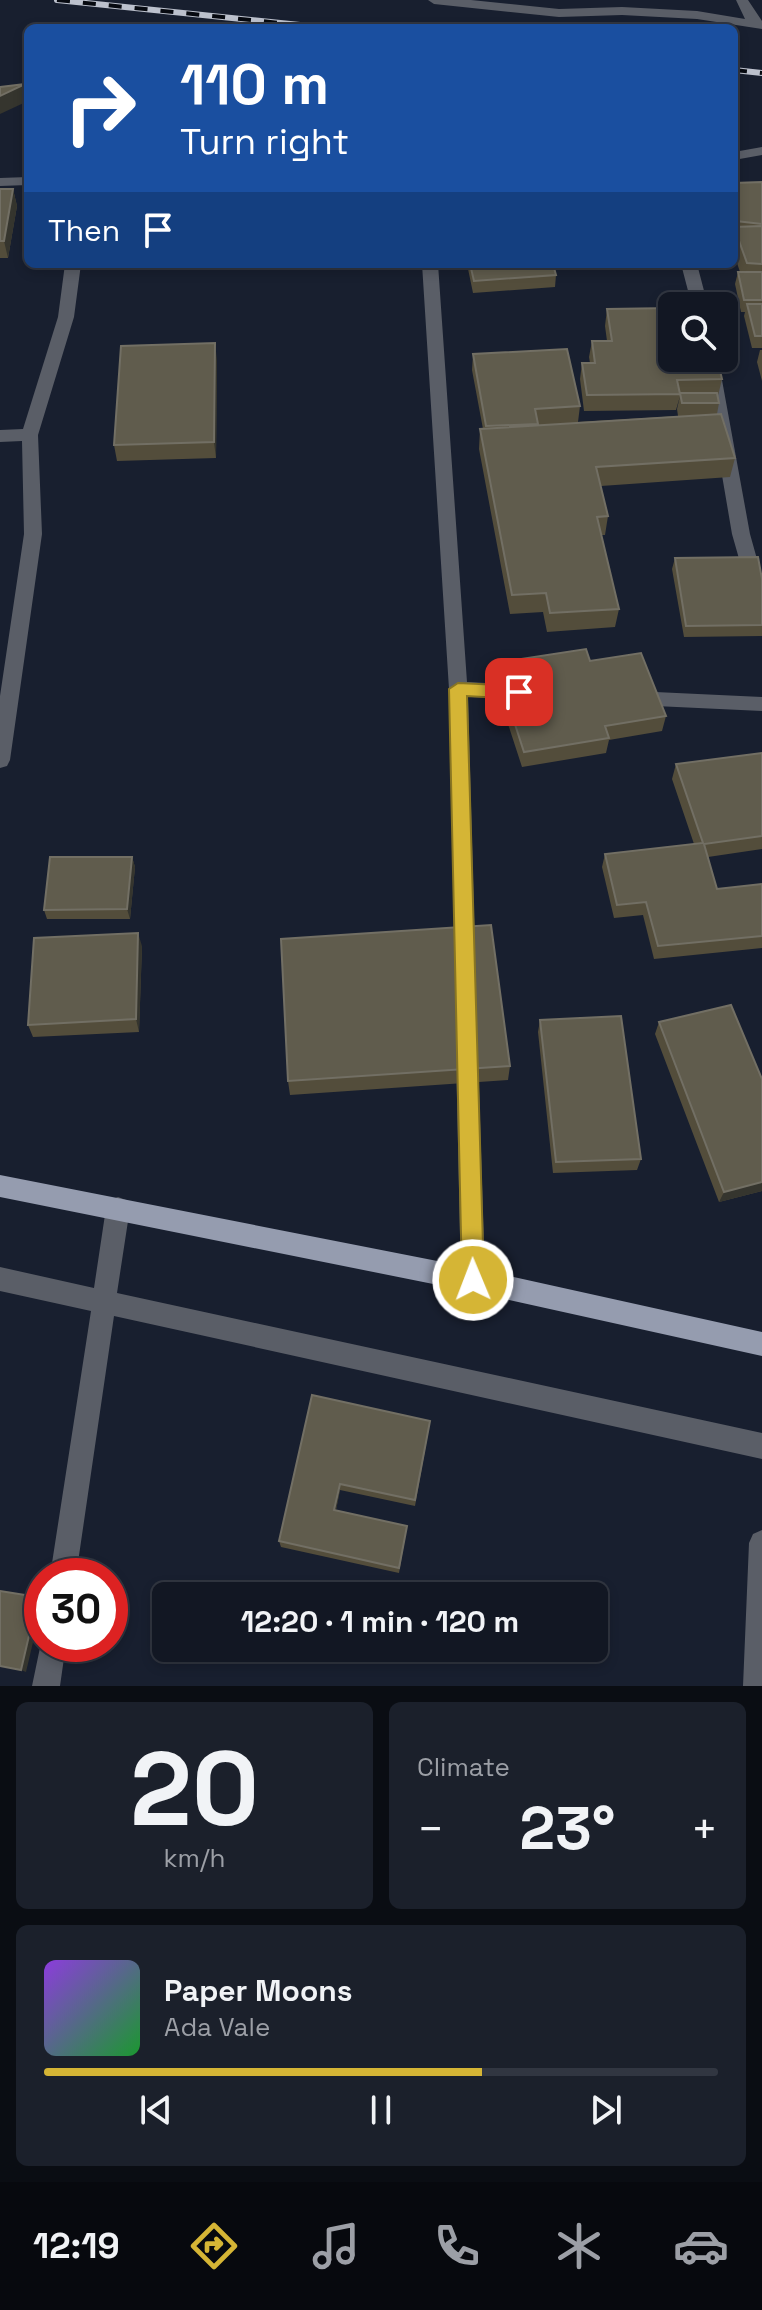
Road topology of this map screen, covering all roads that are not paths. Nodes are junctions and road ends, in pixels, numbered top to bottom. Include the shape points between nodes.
1 (434, 0) edge
2 (742, 0) edge
3 (619, 6) edge
4 (758, 24) edge
5 (762, 151) edge
6 (738, 155) edge
7 (24, 181) edge
8 (0, 182) edge
9 (72, 268) edge
10 (430, 268) edge
11 (690, 268) edge
12 (696, 292) edge
13 (712, 372) edge
14 (30, 435) junction
15 (0, 436) edge
16 (762, 608) edge
17 (458, 689) junction
18 (534, 693) edge
19 (610, 697) edge
20 (762, 704) edge
21 (0, 760) edge
22 (465, 976) edge
23 (467, 1040) edge
24 (0, 1186) edge
25 (118, 1208) junction
26 (0, 1279) edge
27 (473, 1280) junction
28 (103, 1302) junction
29 (762, 1344) edge
30 (762, 1446) edge
31 (762, 1543) edge
32 (66, 1558) edge
33 (50, 1662) edge
34 (46, 1686) edge
35 (757, 1686) edge

1 - 3 street via 559,13
2 - 4 street
3 - 4 street
5 - 6 street
7 - 8 street
9 - 14 street via 66,317
10 - 17 street
11 - 12 street
13 - 16 street via 741,534
14 - 15 street
14 - 21 street via 33,534
17 - 18 street
17 - 22 street
19 - 20 street
23 - 27 street
24 - 25 main road
25 - 27 main road
25 - 28 street
26 - 28 street
27 - 29 main road
28 - 30 street
28 - 32 street
31 - 35 street
33 - 34 street

